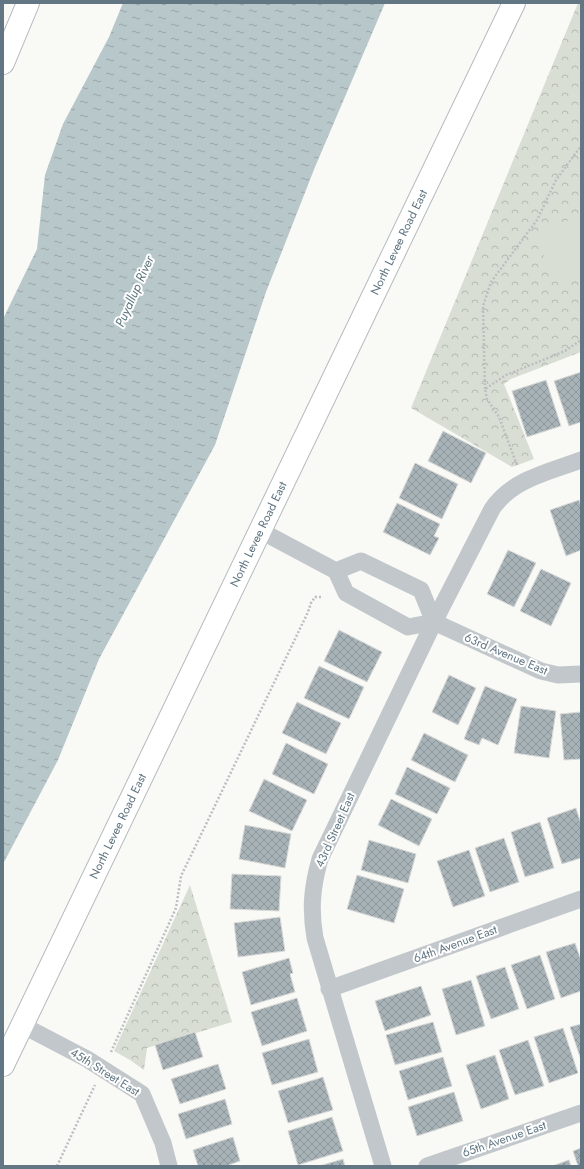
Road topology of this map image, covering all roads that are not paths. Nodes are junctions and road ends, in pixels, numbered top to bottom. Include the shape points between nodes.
1 (28, 3) edge
2 (514, 3) edge
3 (6, 49) edge
4 (581, 460) edge
5 (261, 531) junction
6 (336, 571) junction
7 (434, 622) junction
8 (581, 674) edge
9 (581, 899) edge
10 (329, 989) junction
11 (22, 1024) junction
12 (3, 1065) edge
13 (581, 1113) edge
14 (169, 1166) edge
15 (383, 1166) edge
16 (427, 1166) edge

1 - 3 street
2 - 5 street, North Levee Road East
4 - 7 street, 43rd Street East via 524,482 500,498
5 - 6 street
5 - 11 street, North Levee Road East
6 - 7 street via 346,593 408,627
6 - 7 street via 361,561 421,590
7 - 8 street, 63rd Avenue East via 541,671 558,675
7 - 10 street, 43rd Street East via 320,859 315,878 311,917
9 - 10 street, 64th Avenue East
10 - 15 street, 43rd Street East
11 - 12 street, North Levee Road East
11 - 14 street, 45th Street East via 104,1069 142,1094 163,1143
13 - 16 street, 65th Avenue East

